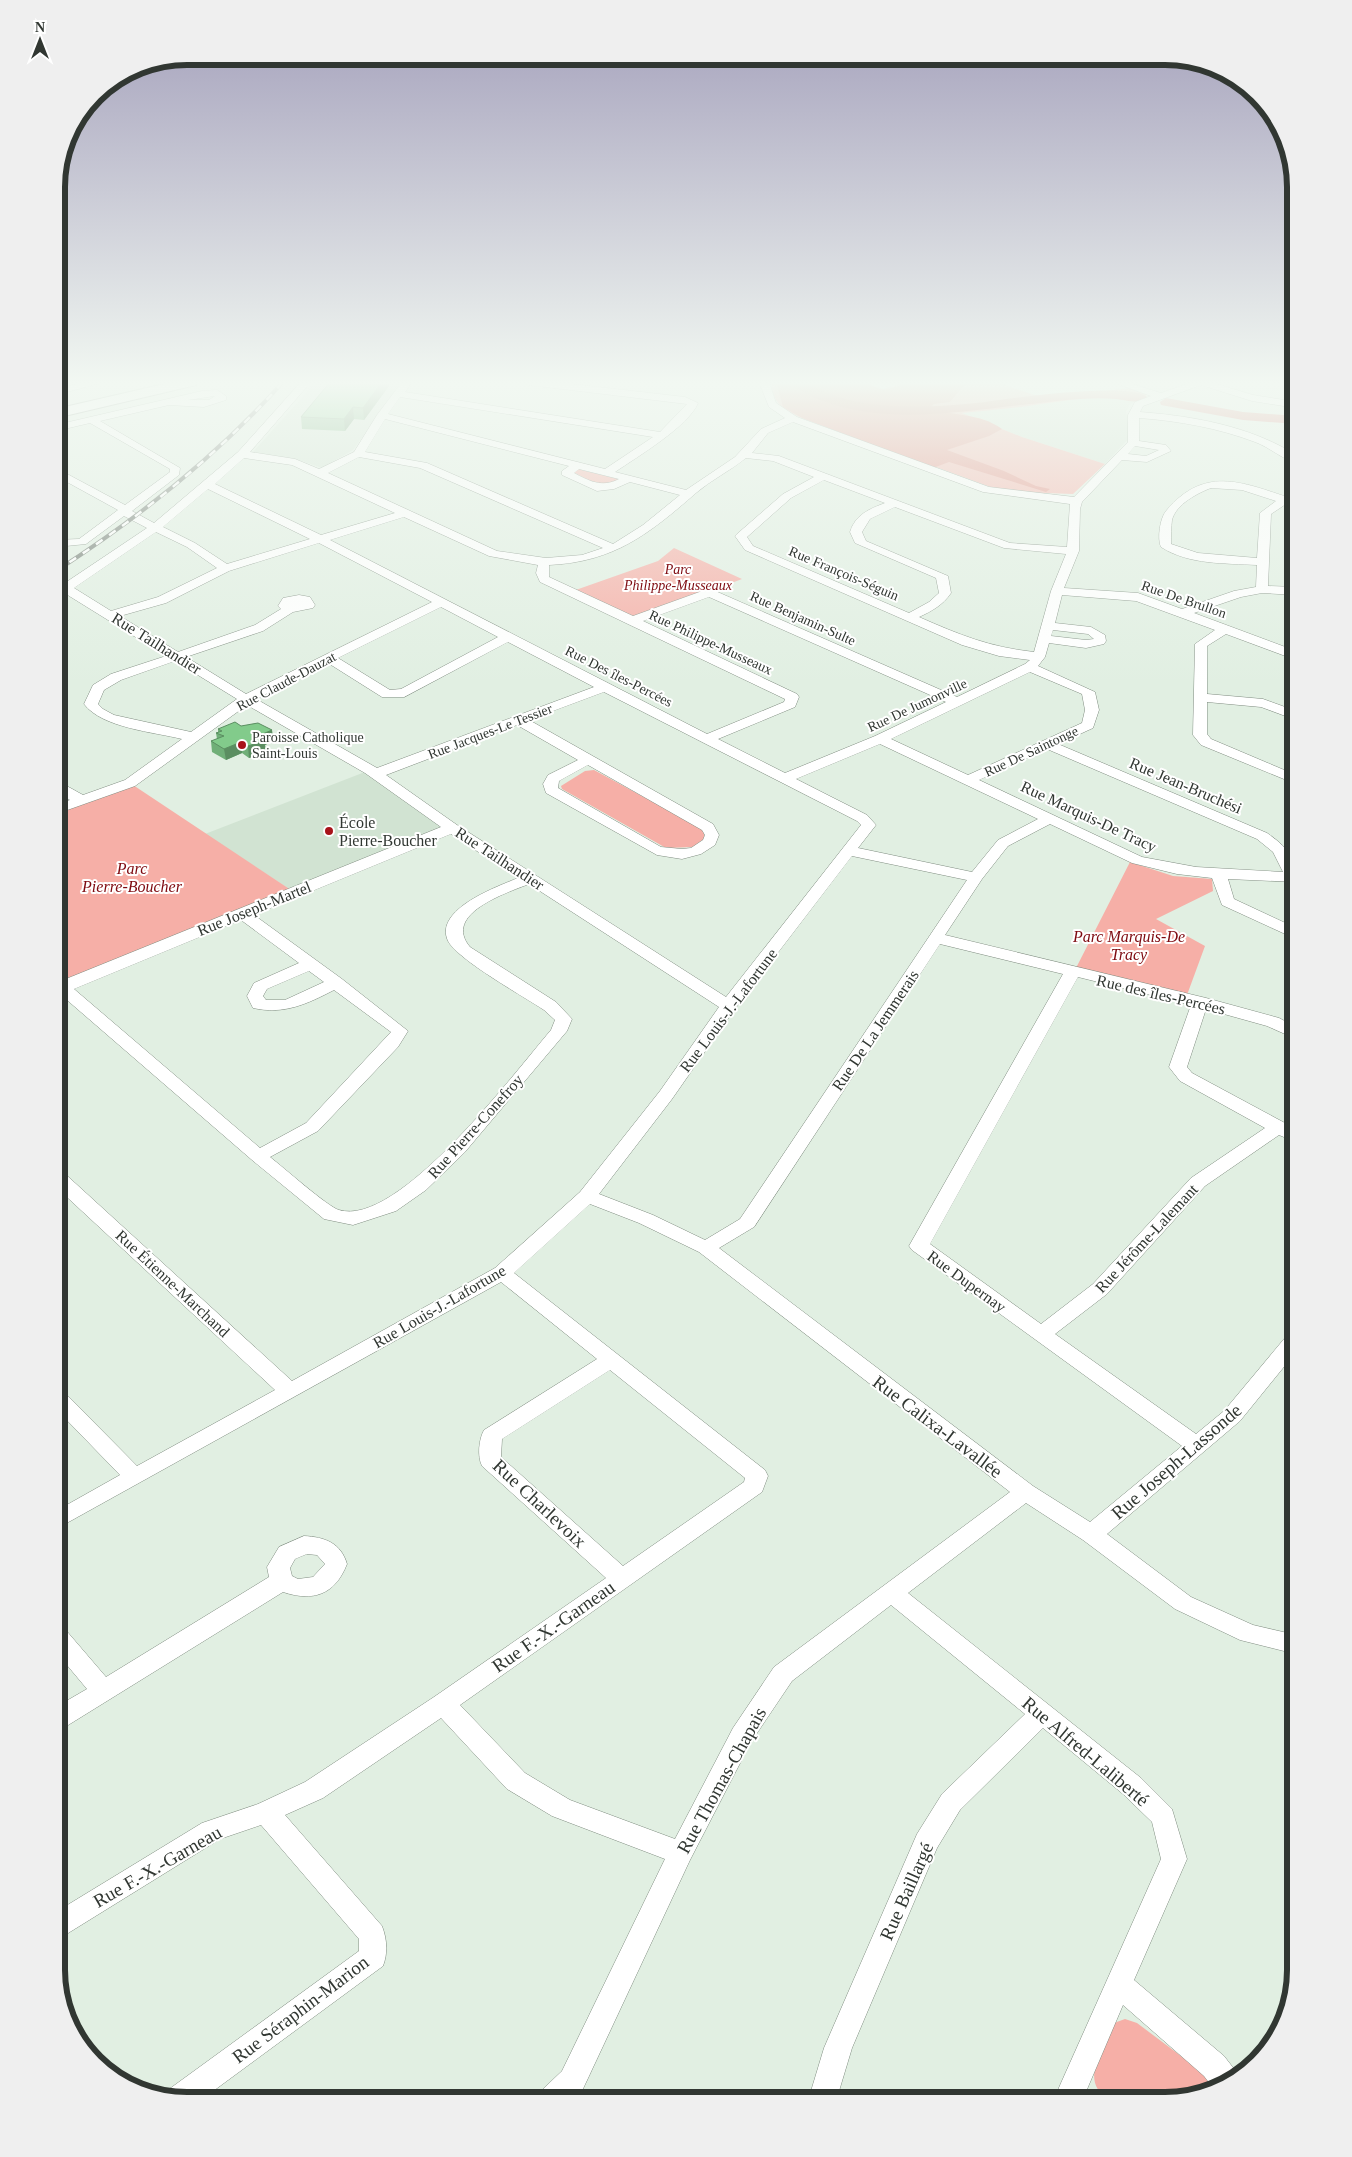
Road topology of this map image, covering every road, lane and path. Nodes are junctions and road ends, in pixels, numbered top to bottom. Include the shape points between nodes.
1 (77, 483) edge
2 (162, 483) edge
3 (207, 483) edge
4 (209, 483) edge
5 (341, 483) edge
6 (463, 483) edge
7 (587, 483) edge
8 (621, 483) edge
9 (643, 483) edge
10 (704, 483) edge
11 (811, 483) edge
12 (841, 483) edge
13 (967, 483) edge
14 (1096, 483) edge
15 (688, 494) junction
16 (1077, 501) junction
17 (1287, 501) edge
18 (895, 503) junction
19 (1287, 503) edge
20 (125, 509) junction
21 (406, 513) junction
22 (156, 527) junction
23 (320, 540) junction
24 (65, 543) edge
25 (614, 549) junction
26 (1073, 551) junction
27 (544, 562) junction
28 (1263, 562) junction
29 (225, 568) junction
30 (65, 588) edge
31 (1262, 589) junction
32 (1287, 590) edge
33 (1057, 591) junction
34 (65, 593) edge
35 (443, 601) junction
36 (289, 609) dead end
37 (1183, 613) junction
38 (111, 615) junction
39 (909, 617) junction
40 (632, 621) junction
41 (1048, 626) junction
42 (1226, 629) junction
43 (509, 636) junction
44 (1044, 639) junction
45 (1287, 653) edge
46 (178, 656) junction
47 (328, 658) junction
48 (1034, 662) junction
49 (605, 687) junction
50 (1201, 698) junction
51 (246, 699) junction
52 (959, 703) junction
53 (1287, 712) edge
54 (518, 720) junction
55 (193, 736) junction
56 (707, 739) junction
57 (880, 739) junction
58 (1047, 744) junction
59 (588, 760) junction
60 (375, 774) junction
61 (1287, 776) edge
62 (786, 778) junction
63 (968, 780) junction
64 (65, 790) edge
65 (82, 801) junction
66 (65, 807) edge
67 (1051, 818) junction
68 (452, 828) junction
69 (848, 851) junction
70 (1287, 861) edge
71 (1219, 874) junction
72 (976, 877) junction
73 (1287, 877) edge
74 (531, 878) junction
75 (242, 913) junction
76 (1287, 930) edge
77 (936, 938) junction
78 (312, 964) junction
79 (1072, 972) junction
80 (336, 982) junction
81 (65, 986) edge
82 (65, 993) edge
83 (1200, 1002) junction
84 (728, 1006) junction
85 (1287, 1029) edge
86 (1278, 1127) junction
87 (1287, 1132) edge
88 (258, 1156) junction
89 (65, 1184) edge
90 (587, 1196) junction
91 (706, 1248) junction
92 (502, 1273) junction
93 (1041, 1334) junction
94 (1287, 1349) edge
95 (611, 1360) junction
96 (290, 1391) junction
97 (65, 1405) edge
98 (1197, 1446) junction
99 (135, 1477) junction
100 (1024, 1492) junction
101 (65, 1516) edge
102 (1091, 1534) junction
103 (621, 1578) junction
104 (282, 1581) dead end
105 (891, 1592) junction
106 (1287, 1643) edge
107 (65, 1645) edge
108 (103, 1691) junction
109 (443, 1704) junction
110 (65, 1714) edge
111 (1041, 1714) junction
112 (266, 1812) junction
113 (681, 1853) junction
114 (65, 1920) edge
115 (1119, 1984) junction
116 (1222, 2077) edge
117 (189, 2092) edge
118 (560, 2092) edge
119 (825, 2092) edge
120 (1073, 2092) edge

1 - 20 street
2 - 20 street
3 - 22 street
4 - 23 street, Rue Des îles-Percées
5 - 21 street
6 - 25 street
7 - 8 street via 609,489
9 - 15 street
10 - 15 street
11 - 39 street, Rue François-Séguin via 787,496 741,536 749,548
12 - 18 street
13 - 16 street via 987,490
14 - 16 street
15 - 25 street via 633,538
16 - 26 street
17 - 28 street via 1226,483 1211,484 1192,492 1167,516 1165,546 1170,550 1184,555
18 - 26 street via 1008,546
18 - 39 street via 870,514 859,523 856,532 861,542 942,576 945,593 941,598 930,608
19 - 28 street via 1266,513
20 - 22 street via 130,515
20 - 24 street via 82,542
21 - 23 street
21 - 27 street via 493,554
22 - 29 street
22 - 30 street
23 - 29 street
23 - 35 street, Rue Des îles-Percées
25 - 27 street via 578,559
26 - 33 street
27 - 40 street, Rue Philippe-Musseaux via 544,579
28 - 31 street
29 - 38 street via 162,600
31 - 32 street
31 - 37 street
33 - 37 street, Rue De Brullon via 1138,597
33 - 41 street
34 - 38 street, Rue Tailhandier
35 - 43 street, Rue Des îles-Percées
35 - 47 street, Rue Claude-Dauzat
36 - 46 street via 259,628
37 - 42 street, Rue De Brullon
38 - 46 street, Rue Tailhandier
39 - 48 street, Rue François-Séguin via 988,649
40 - 52 street, Rue Benjamin-Sulte via 709,593
40 - 56 street, Rue Philippe-Musseaux via 792,697 790,704
41 - 44 street
41 - 44 street via 1091,631 1101,638 1086,644
42 - 45 street, Rue De Brullon
42 - 50 street via 1201,644
43 - 47 street via 395,695 387,694
43 - 49 street, Rue Des îles-Percées
44 - 48 street
46 - 51 street, Rue Tailhandier
46 - 55 street via 116,677 98,688 91,704 110,718
47 - 51 street, Rue Claude-Dauzat
48 - 52 street, Rue De Jumonville
48 - 58 street, Rue De Saintonge via 1088,692 1092,710 1088,725
49 - 54 street, Rue Jacques-Le Tessier
49 - 56 street, Rue Des îles-Percées
50 - 53 street via 1263,703
50 - 61 street via 1200,735 1206,742
51 - 55 street, Rue Claude-Dauzat
51 - 60 street, Rue Tailhandier
52 - 57 street, Rue De Jumonville
54 - 59 street
54 - 60 street, Rue Jacques-Le Tessier
55 - 65 street, Rue Claude-Dauzat via 130,783
56 - 62 street, Rue Des îles-Percées
57 - 62 street, Rue De Jumonville
57 - 63 street, Rue Marquis-De Tracy
58 - 63 street, Rue De Saintonge
58 - 70 street, Rue Jean-Bruchési via 1262,836 1276,845
59 - 59 street via 553,778 552,790 657,851 682,854 710,842 712,835 708,827
60 - 68 street, Rue Tailhandier
62 - 69 street, Rue Des îles-Percées via 862,818 869,825
63 - 67 street, Rue Marquis-De Tracy
64 - 65 street
65 - 66 street, Rue Claude-Dauzat
67 - 71 street, Rue Marquis-De Tracy via 1138,860 1162,868
67 - 72 street, Rue De La Jemmerais via 1003,843
68 - 74 street, Rue Tailhandier
68 - 75 street, Rue Joseph-Martel
69 - 72 street
69 - 84 street, Rue Louis-J.-Lafortune
71 - 73 street, Rue Marquis-De Tracy
71 - 76 street via 1227,902
72 - 77 street, Rue De La Jemmerais
74 - 84 street, Rue Tailhandier
74 - 88 street, Rue Pierre-Conefroy via 467,908 458,917 455,939 464,950 550,1006 564,1019 559,1031 459,1148 419,1186 388,1207 353,1219 331,1215
75 - 78 street
75 - 81 street, Rue Joseph-Martel
77 - 79 street, Rue des îles-Percées
77 - 91 street, Rue De La Jemmerais via 747,1223
78 - 80 street
78 - 80 street via 260,986 255,996 260,1004 270,1008 281,1007
79 - 83 street, Rue des îles-Percées
79 - 93 street, Rue Dupernay via 918,1246
80 - 88 street via 400,1031 312,1127
82 - 88 street, Rue Pierre-Conefroy
83 - 85 street, Rue des îles-Percées via 1273,1022
83 - 86 street via 1178,1067 1186,1077
84 - 90 street, Rue Louis-J.-Lafortune via 666,1095
86 - 87 street
86 - 93 street, Rue Jérôme-Lalemant via 1198,1182 1100,1289
89 - 96 street, Rue Étienne-Marchand
90 - 91 street, Rue Calixa-Lavallée via 646,1219
90 - 92 street, Rue Louis-J.-Lafortune
91 - 100 street, Rue Calixa-Lavallée
92 - 95 street, Rue F.-X.-Garneau
92 - 96 street, Rue Louis-J.-Lafortune
93 - 98 street, Rue Dupernay
94 - 98 street, Rue Joseph-Lassonde via 1232,1416
95 - 103 street, Rue Charlevoix via 492,1434 490,1460
95 - 103 street, Rue F.-X.-Garneau via 757,1476 754,1486
96 - 99 street, Rue Louis-J.-Lafortune
97 - 99 street
98 - 102 street, Rue Joseph-Lassonde
99 - 101 street, Rue Louis-J.-Lafortune
100 - 102 street, Rue Calixa-Lavallée
100 - 105 street, Rue Thomas-Chapais
102 - 106 street, Rue Calixa-Lavallée via 1183,1603 1248,1633
103 - 109 street, Rue F.-X.-Garneau
104 - 108 street
105 - 111 street, Rue Alfred-Laliberté
105 - 113 street, Rue Thomas-Chapais via 782,1674 742,1735
107 - 108 street
108 - 110 street
109 - 112 street, Rue F.-X.-Garneau via 314,1790
109 - 113 street via 516,1780 562,1808
111 - 115 street, Rue Alfred-Laliberté via 1132,1786 1163,1817 1174,1859
111 - 119 street, Rue Baillargé via 951,1802 926,1842 838,2048
112 - 114 street, Rue F.-X.-Garneau via 211,1831
112 - 117 street, Rue Séraphin-Marion via 372,1935 374,1957
113 - 118 street, Rue Thomas-Chapais via 572,2081
115 - 116 street via 1214,2066
115 - 120 street, Rue Alfred-Laliberté

